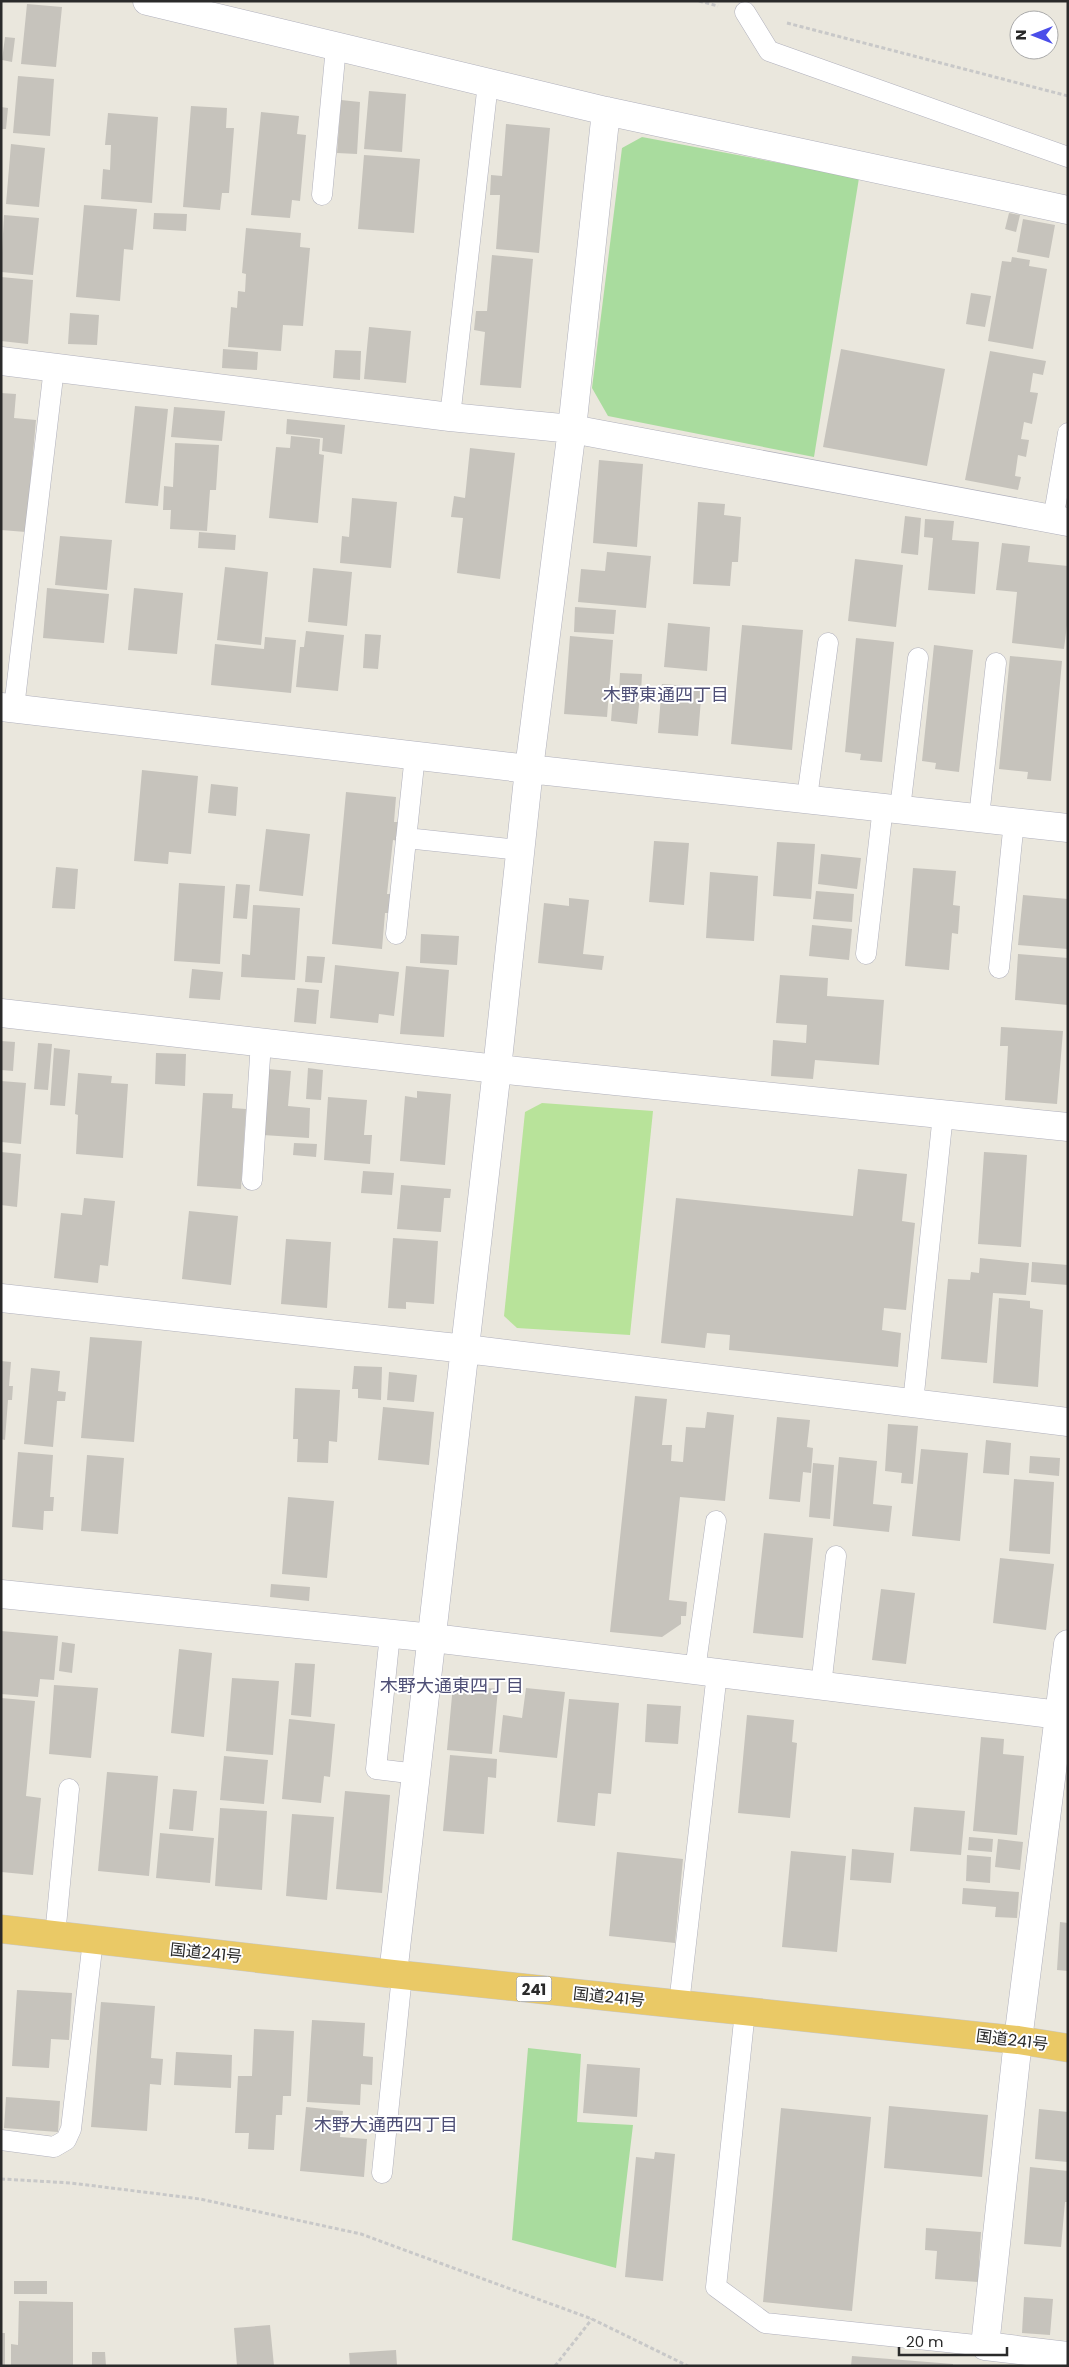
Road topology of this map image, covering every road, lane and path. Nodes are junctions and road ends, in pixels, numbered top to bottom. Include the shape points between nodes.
1 (147, 1) edge
2 (699, 1) edge
3 (745, 12) junction
4 (336, 47) junction
5 (488, 83) junction
6 (1068, 96) edge
7 (606, 111) junction
8 (1068, 157) edge
9 (322, 195) dead end
10 (1068, 210) edge
11 (1, 361) edge
12 (54, 368) junction
13 (450, 417) junction
14 (572, 428) junction
15 (1068, 433) edge
16 (1060, 521) edge
17 (828, 643) dead end
18 (918, 658) dead end
19 (996, 663) dead end
20 (7, 708) edge
21 (415, 755) junction
22 (529, 768) junction
23 (807, 798) junction
24 (891, 808) junction
25 (979, 817) junction
26 (1014, 821) junction
27 (1068, 828) edge
28 (406, 838) junction
29 (520, 850) junction
30 (396, 934) dead end
31 (866, 954) dead end
32 (999, 968) dead end
33 (1, 1012) edge
34 (261, 1042) junction
35 (498, 1069) junction
36 (943, 1114) junction
37 (1068, 1127) edge
38 (252, 1180) dead end
39 (1, 1298) edge
40 (466, 1349) junction
41 (913, 1403) junction
42 (1068, 1422) edge
43 (716, 1521) dead end
44 (836, 1556) dead end
45 (1, 1594) edge
46 (390, 1634) junction
47 (433, 1638) junction
48 (1068, 1644) edge
49 (706, 1672) junction
50 (820, 1686) junction
51 (1063, 1716) edge
52 (416, 1774) junction
53 (69, 1788) dead end
54 (1, 1929) edge
55 (55, 1936) junction
56 (93, 1940) junction
57 (397, 1974) junction
58 (679, 2004) junction
59 (745, 2011) junction
60 (1018, 2040) junction
61 (1068, 2048) edge
62 (1, 2140) edge
63 (382, 2173) dead end
64 (1, 2178) edge
65 (592, 2319) junction
66 (985, 2346) junction
67 (1068, 2356) edge
68 (555, 2366) edge
69 (688, 2366) edge

1 - 4 street
2 - 3 path
3 - 6 path
3 - 8 lane via 769,51
4 - 5 street
4 - 9 lane
5 - 7 street
5 - 13 lane
7 - 10 street
7 - 14 street
11 - 12 street
12 - 13 street
12 - 20 lane
13 - 14 street
14 - 16 street
14 - 22 street
15 - 16 lane
17 - 23 lane
18 - 24 lane
19 - 25 lane
20 - 21 street
21 - 22 street
21 - 28 lane
22 - 23 street
22 - 29 street
23 - 24 street
24 - 25 street
24 - 31 lane
25 - 26 street
26 - 27 street
26 - 32 lane
28 - 29 lane
28 - 30 lane
29 - 35 street
33 - 34 street
34 - 35 street
34 - 38 lane
35 - 36 street
35 - 40 street
36 - 37 street
36 - 41 lane
39 - 40 street
40 - 41 street
40 - 47 street
41 - 42 street
43 - 49 lane
44 - 50 lane
45 - 46 street
46 - 47 street
46 - 52 lane via 376,1769
47 - 49 street
47 - 52 street
48 - 51 street
49 - 50 street
49 - 58 lane
50 - 51 street
51 - 60 street
52 - 57 street
53 - 55 lane
54 - 55 highway, 国道241号 / 241
55 - 56 highway, 国道241号 / 241
56 - 57 highway, 国道241号 / 241
56 - 62 lane via 71,2128 66,2140 54,2147
57 - 58 highway, 国道241号 / 241
57 - 63 lane
58 - 59 highway, 国道241号 / 241
59 - 60 highway, 国道241号 / 241
59 - 66 lane via 716,2287 765,2323
60 - 61 highway, 国道241号 / 241
60 - 66 street
64 - 65 path via 200,2198 361,2234
65 - 68 path
65 - 69 path
66 - 67 street

